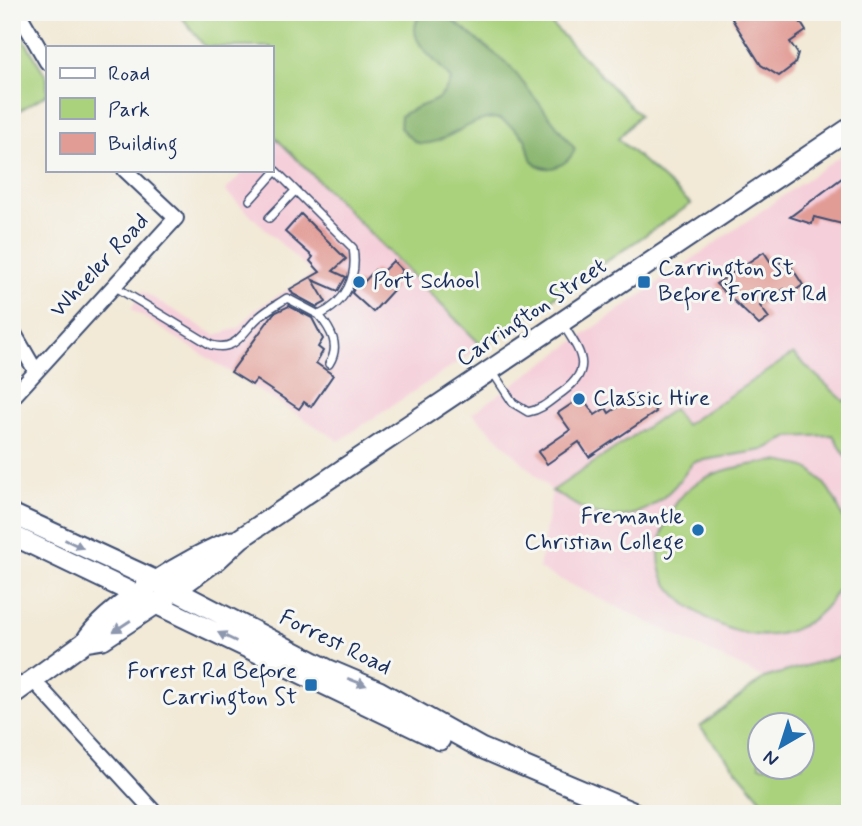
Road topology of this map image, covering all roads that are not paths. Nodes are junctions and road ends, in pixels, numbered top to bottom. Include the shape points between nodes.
1 (18, 12) edge
2 (46, 60) edge
3 (850, 128) edge
4 (127, 172) edge
5 (295, 191) junction
6 (250, 200) dead end
7 (269, 218) dead end
8 (113, 285) junction
9 (319, 315) junction
10 (561, 322) junction
11 (12, 330) edge
12 (329, 365) dead end
13 (491, 369) junction
14 (35, 370) junction
15 (12, 398) edge
16 (12, 514) edge
17 (12, 534) edge
18 (167, 586) junction
19 (138, 595) junction
20 (156, 604) junction
21 (86, 642) junction
22 (33, 680) junction
23 (12, 695) edge
24 (156, 814) edge
25 (607, 814) edge
26 (637, 814) edge

1 - 2 street
3 - 10 main road, Carrington Street
4 - 8 street, Wheeler Road via 176,218
5 - 6 lane via 276,172
5 - 7 lane
5 - 9 lane via 353,248 355,261 343,299
8 - 9 lane via 222,348 231,346 259,317 287,298
8 - 14 street, Wheeler Road
9 - 12 lane via 335,346
10 - 13 main road, Carrington Street
10 - 13 lane via 581,353 583,366 574,385 537,410 528,412 513,403
11 - 14 street
13 - 18 main road, Carrington Street via 241,538 207,550
14 - 15 street, Wheeler Road
16 -> 18 main road, Forrest Road
17 - 19 main road, Forrest Road
18 - 19 main road, Carrington Street
18 - 20 main road, Carrington Street
18 -> 26 main road, Forrest Road via 379,691 481,748
19 - 20 main road, Forrest Road
19 - 21 main road, Carrington Street via 95,625
20 -> 21 main road, Carrington Street via 103,639
25 -> 20 main road, Forrest Road via 510,773
21 - 22 main road, Carrington Street
22 - 23 main road, Carrington Street
22 - 24 street

